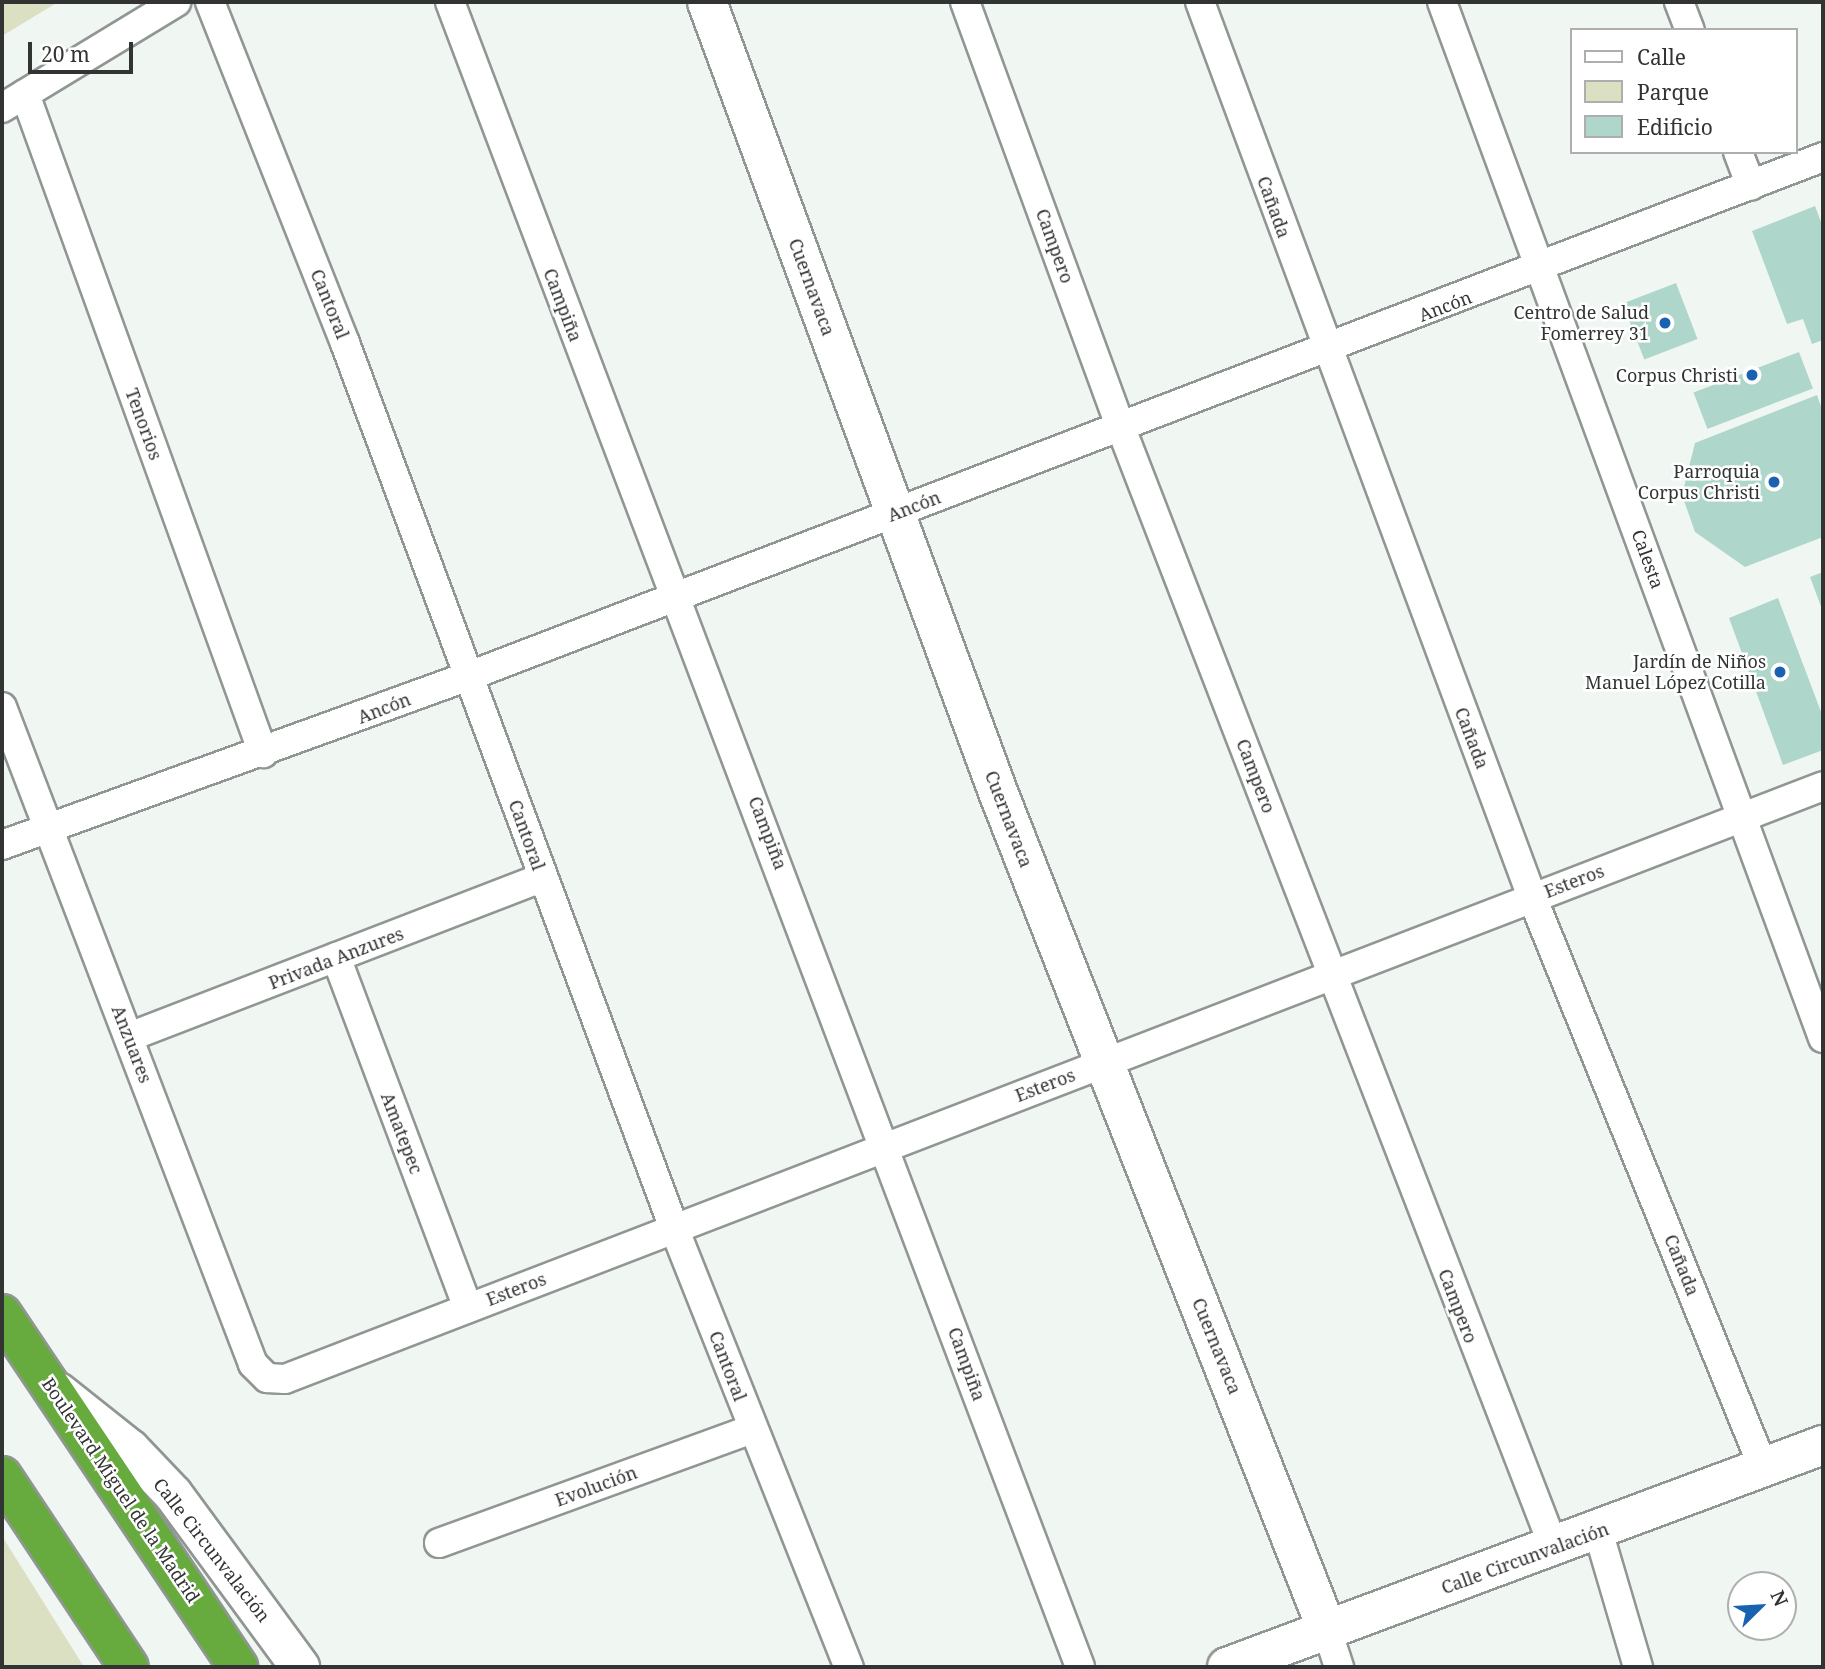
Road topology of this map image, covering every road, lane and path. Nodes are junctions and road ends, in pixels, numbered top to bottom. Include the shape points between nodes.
1 (176, 2) edge
2 (210, 2) edge
3 (450, 2) edge
4 (707, 2) edge
5 (965, 2) edge
6 (1200, 2) edge
7 (1442, 2) edge
8 (1679, 2) edge
9 (1689, 28) edge
10 (13, 101) edge
11 (1739, 154) edge
12 (1823, 157) edge
13 (1751, 186) junction
14 (1541, 269) junction
15 (1327, 351) junction
16 (1121, 428) junction
17 (895, 513) junction
18 (676, 597) junction
19 (470, 676) junction
20 (2, 707) edge
21 (263, 753) junction
22 (1823, 786) edge
23 (1742, 817) junction
24 (47, 829) junction
25 (2, 845) edge
26 (542, 878) junction
27 (1532, 897) junction
28 (337, 957) junction
29 (1333, 977) junction
30 (129, 1037) junction
31 (1823, 1038) edge
32 (1104, 1063) junction
33 (885, 1146) junction
34 (674, 1228) junction
35 (468, 1308) junction
36 (2, 1314) edge
37 (267, 1378) joint
38 (51, 1386) junction
39 (752, 1429) junction
40 (1823, 1446) edge
41 (1763, 1467) junction
42 (2, 1476) edge
43 (1598, 1531) junction
44 (439, 1544) dead end
45 (1554, 1548) junction
46 (1327, 1630) junction
47 (129, 1667) edge
48 (238, 1667) edge
49 (300, 1667) edge
50 (849, 1667) edge
51 (1080, 1667) edge
52 (1227, 1667) edge
53 (1339, 1667) edge
54 (1638, 1667) edge

1 - 10 street
2 - 19 street, Cantoral
3 - 18 street, Campiña
4 - 17 street, Cuernavaca
5 - 16 street, Campero
6 - 15 street, Cañada
7 - 14 street, Calesta
8 - 9 street
10 - 21 street, Tenorios
11 - 13 street
12 - 13 street, Ancón
13 - 14 street, Ancón
14 - 15 street, Ancón
14 - 23 street, Calesta
15 - 16 street, Ancón
15 - 27 street, Cañada
16 - 17 street, Ancón
16 - 29 street, Campero
17 - 18 street, Ancón
17 - 32 street, Cuernavaca
18 - 19 street, Ancón
18 - 33 street, Campiña
19 - 21 street, Ancón
19 - 26 street, Cantoral
20 - 24 street, Anzuares
21 - 24 street, Ancón
22 - 23 street, Esteros
23 - 27 street, Esteros
23 - 31 street, Calesta
24 - 25 street, Ancón
24 - 30 street, Anzuares
26 - 28 street, Privada Anzures
26 - 34 street, Cantoral
27 - 29 street, Esteros
27 - 41 street, Cañada
28 - 30 street, Privada Anzures
28 - 35 street, Amatepec
29 - 32 street, Esteros
29 - 45 street, Campero
30 - 37 street, Anzuares via 253,1364
32 - 33 street, Esteros
32 - 46 street, Cuernavaca
33 - 34 street, Esteros
33 - 51 street, Campiña
34 - 35 street, Esteros
34 - 39 street, Cantoral
35 - 37 street, Esteros via 285,1379
36 - 38 highway, Boulevard Miguel de la Madrid
38 - 48 highway, Boulevard Miguel de la Madrid
38 - 49 street, Calle Circunvalación via 130,1449 173,1494
39 - 44 street, Evolución
39 - 50 street, Cantoral
40 - 41 street, Calle Circunvalación
41 - 43 street, Calle Circunvalación
42 - 47 highway
43 - 45 street, Calle Circunvalación
43 - 54 street
45 - 46 street, Calle Circunvalación
46 - 52 street, Calle Circunvalación
46 - 53 street

